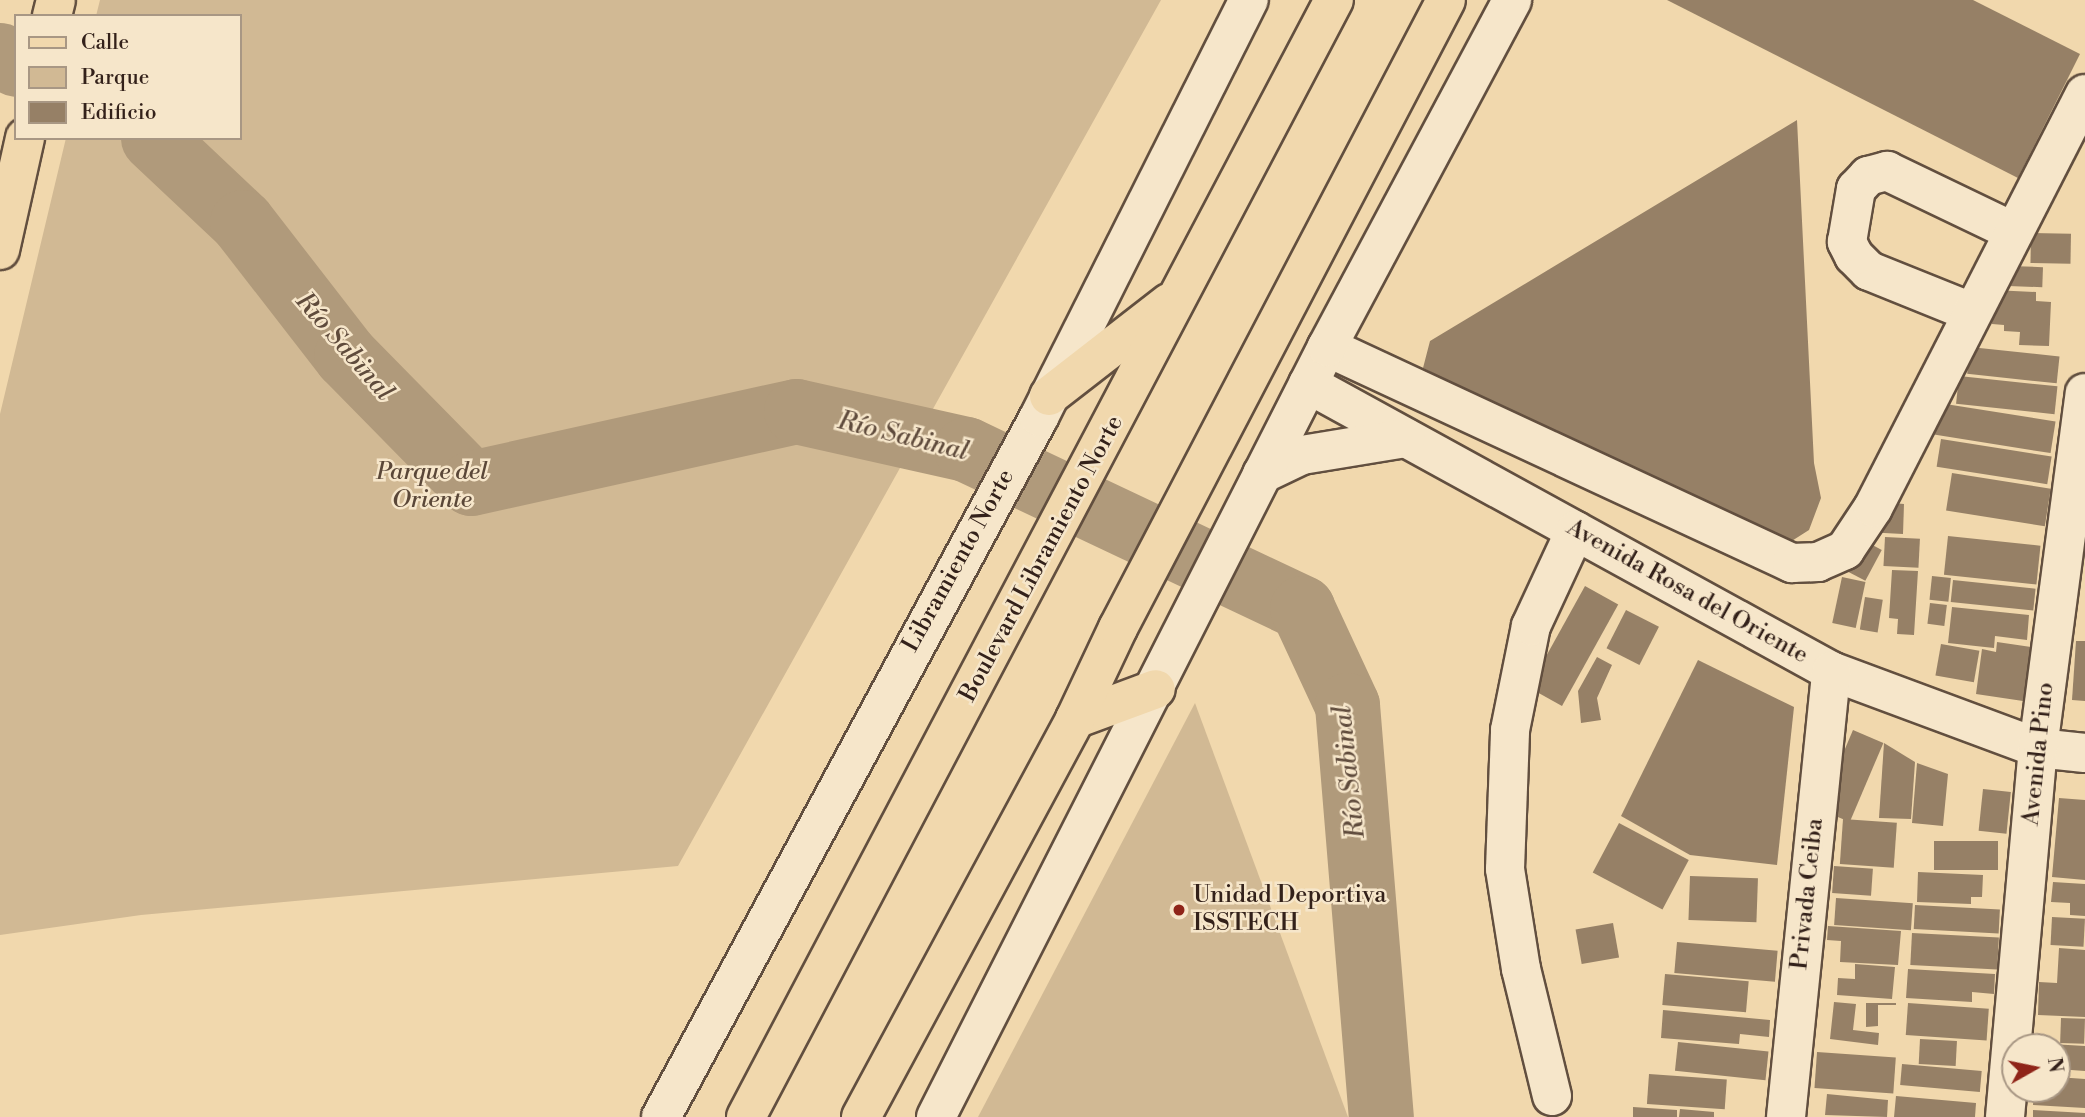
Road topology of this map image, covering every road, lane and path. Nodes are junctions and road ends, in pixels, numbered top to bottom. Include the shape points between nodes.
1 (1249, 0) edge
2 (1334, 0) edge
3 (1446, 0) edge
4 (1512, 0) edge
5 (2085, 93) edge
6 (25, 140) edge
7 (2012, 231) junction
8 (0, 250) edge
9 (1179, 295) junction
10 (1971, 312) junction
11 (1327, 347) junction
12 (1308, 384) junction
13 (2085, 393) edge
14 (1044, 407) junction
15 (1406, 438) junction
16 (1255, 487) junction
17 (1575, 531) junction
18 (1831, 671) junction
19 (1162, 676) junction
20 (1075, 719) junction
21 (2038, 748) junction
22 (2085, 753) edge
23 (1552, 1096) dead end
24 (661, 1117) edge
25 (746, 1117) edge
26 (861, 1117) edge
27 (936, 1117) edge
28 (1786, 1117) edge
29 (2005, 1117) edge

1 - 14 street, Libramiento Norte
2 - 9 main road, Boulevard Libramiento Norte
3 - 20 main road via 1118,628
4 - 11 street
5 - 7 street
6 - 8 main road
7 - 10 street
7 - 10 street via 1887,171 1868,176 1856,189 1847,242 1854,256 1870,271
9 - 14 main road
9 - 25 main road, Boulevard Libramiento Norte
10 - 11 street via 1873,508 1845,550 1818,562 1792,563
11 - 12 street
12 - 15 street, Avenida Rosa del Oriente
12 - 16 street
13 - 21 street, Avenida Pino
14 - 24 street, Libramiento Norte
15 - 16 street via 1302,455
15 - 17 street, Avenida Rosa del Oriente
16 - 19 street
17 - 18 street, Avenida Rosa del Oriente
17 - 23 street via 1531,626 1510,730 1505,869 1521,969
18 - 21 street, Avenida Rosa del Oriente
18 - 28 street, Privada Ceiba
19 - 20 main road
19 - 27 street
20 - 26 main road
21 - 22 street, Avenida Rosa del Oriente
21 - 29 street, Avenida Pino

